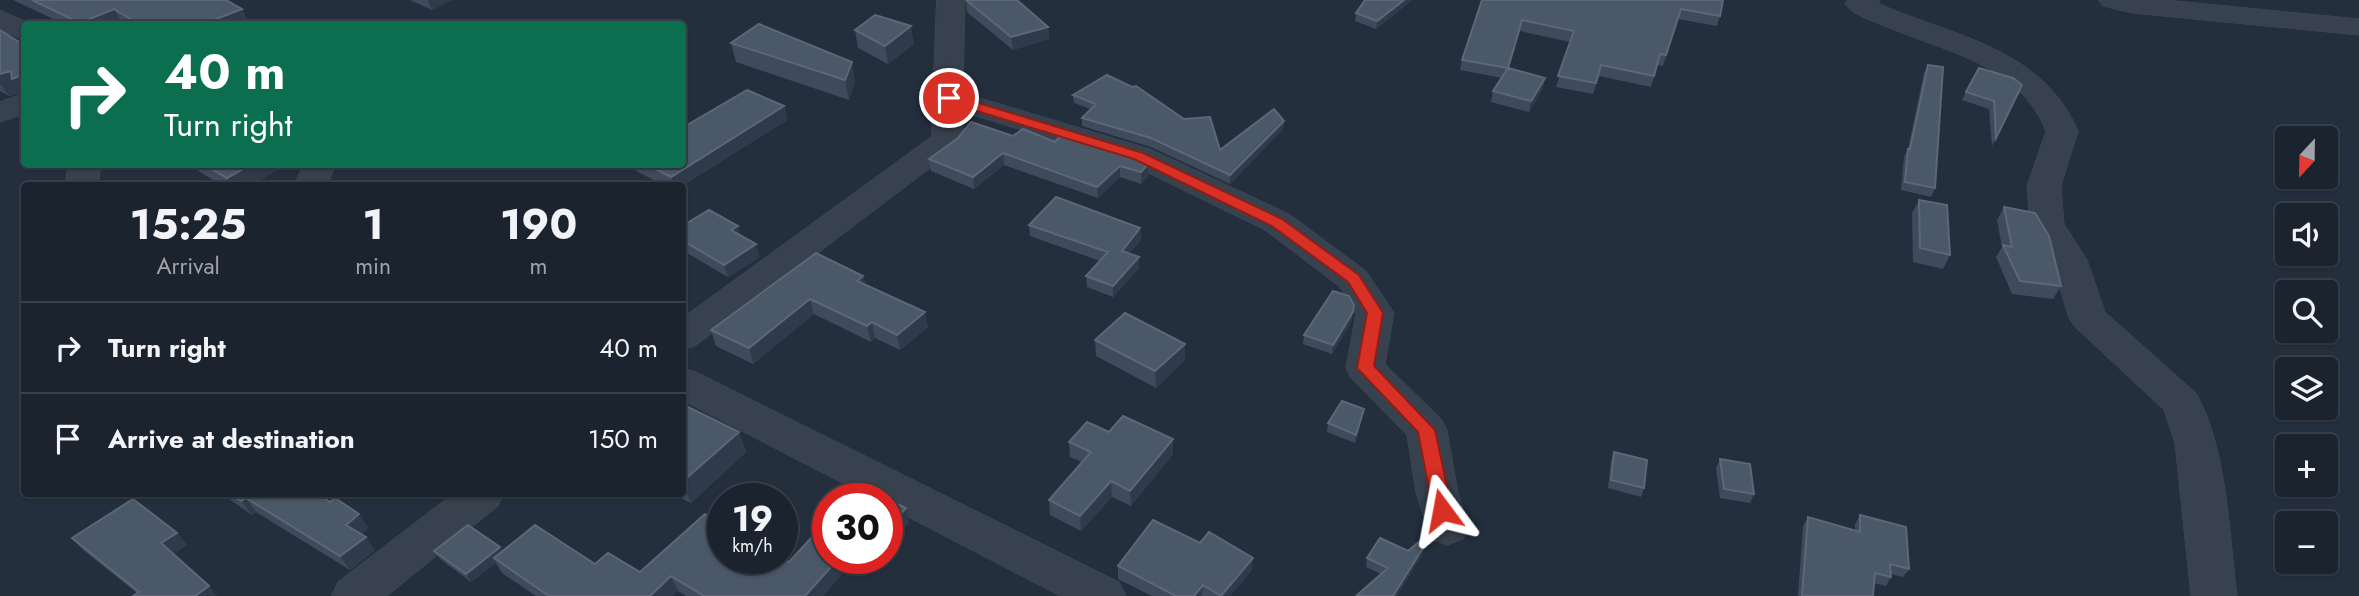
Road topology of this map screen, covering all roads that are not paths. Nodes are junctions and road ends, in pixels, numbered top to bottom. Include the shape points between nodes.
1 (951, 0) edge
2 (2113, 0) edge
3 (1854, 1) edge
4 (0, 18) edge
5 (2359, 27) edge
6 (21, 30) edge
7 (949, 98) junction
8 (21, 104) edge
9 (0, 113) edge
10 (686, 334) edge
11 (686, 384) edge
12 (479, 497) edge
13 (1447, 527) dead end
14 (1095, 594) edge
15 (354, 596) edge
16 (2214, 596) edge

1 - 7 street
2 - 5 street
3 - 16 street via 2006,67 2037,89 2053,109 2062,131 2045,186 2047,224 2069,260 2088,318 2182,403 2196,443
4 - 6 street
7 - 10 street via 947,140
7 - 13 street via 1139,156 1277,222 1353,279 1375,313 1365,368 1427,430
8 - 9 street
11 - 14 street
12 - 15 street

